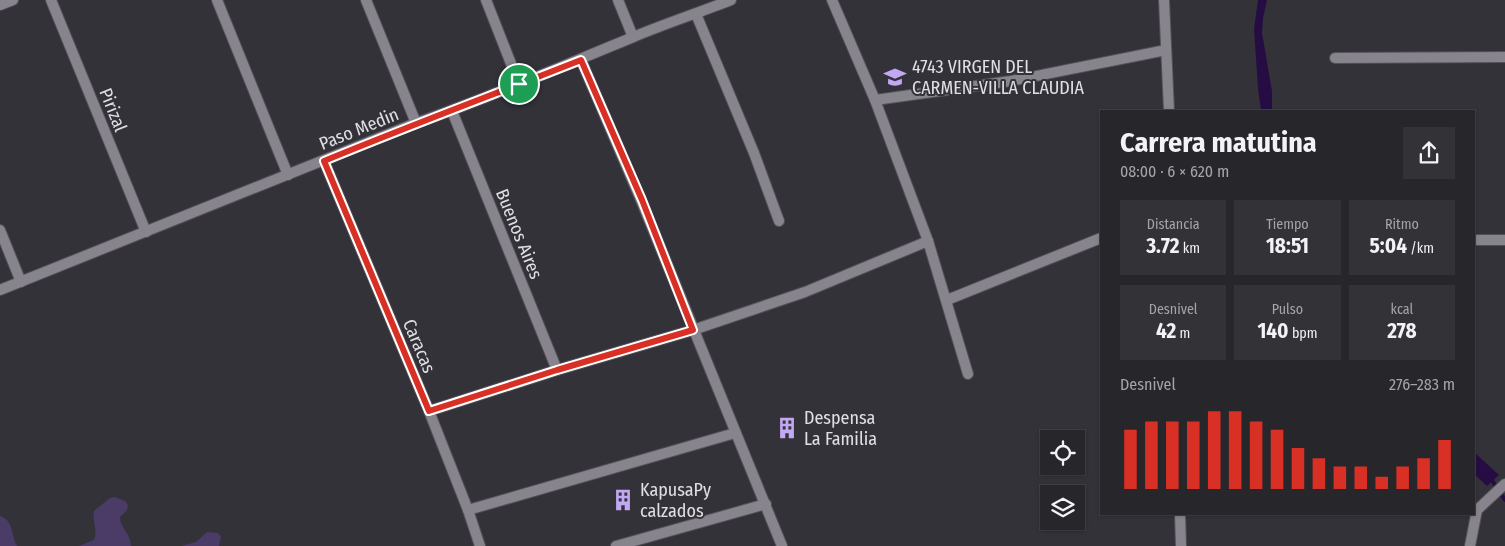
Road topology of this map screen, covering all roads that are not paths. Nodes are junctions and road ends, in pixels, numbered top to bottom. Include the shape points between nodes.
1 (13, 0) edge
2 (51, 0) edge
3 (217, 0) edge
4 (366, 0) edge
5 (486, 0) edge
6 (618, 0) edge
7 (731, 0) edge
8 (832, 0) edge
9 (1164, 0) edge
10 (0, 5) edge
11 (696, 14) junction
12 (632, 37) junction
13 (1166, 50) junction
14 (1505, 57) edge
15 (1335, 58) dead end
16 (581, 60) junction
17 (519, 84) junction
18 (875, 100) junction
19 (1169, 110) edge
20 (452, 111) junction
21 (416, 123) junction
22 (324, 161) junction
23 (288, 176) junction
24 (779, 221) dead end
25 (0, 230) edge
26 (146, 232) junction
27 (1100, 238) edge
28 (1475, 240) edge
29 (1505, 240) edge
30 (928, 241) junction
31 (21, 282) junction
32 (0, 290) edge
33 (947, 300) junction
34 (693, 330) junction
35 (557, 370) junction
36 (968, 374) dead end
37 (429, 411) junction
38 (735, 433) junction
39 (1505, 484) edge
40 (766, 504) junction
41 (468, 510) junction
42 (1180, 515) edge
43 (480, 546) edge
44 (616, 546) edge
45 (782, 546) edge
46 (1181, 546) edge
47 (1470, 546) edge

1 - 10 street
2 - 26 street, Pirizal
3 - 23 street
4 - 21 street
5 - 17 street
6 - 12 street
7 - 11 street, Paso Medin
8 - 18 street
9 - 13 street
11 - 12 street, Paso Medin
11 - 24 street
12 - 16 street, Paso Medin
13 - 18 street via 1011,81
13 - 19 street
14 - 15 street
16 - 17 street, Paso Medin
16 - 34 street via 642,200
17 - 20 street, Paso Medin
18 - 30 street
20 - 21 street, Paso Medin
20 - 35 street, Buenos Aires
21 - 22 street, Paso Medin
22 - 23 street, Paso Medin
22 - 37 street, Caracas
23 - 26 street, Paso Medin
25 - 31 street
26 - 31 street, Paso Medin
27 - 33 street
28 - 29 street
30 - 33 street
30 - 34 street via 805,292
31 - 32 street, Paso Medin
33 - 36 street
34 - 35 street
34 - 38 street
35 - 37 street
37 - 41 street, Caracas
38 - 40 street
38 - 41 street
39 - 47 street via 1477,510
40 - 44 street
40 - 45 street
41 - 43 street, Caracas
42 - 46 street

